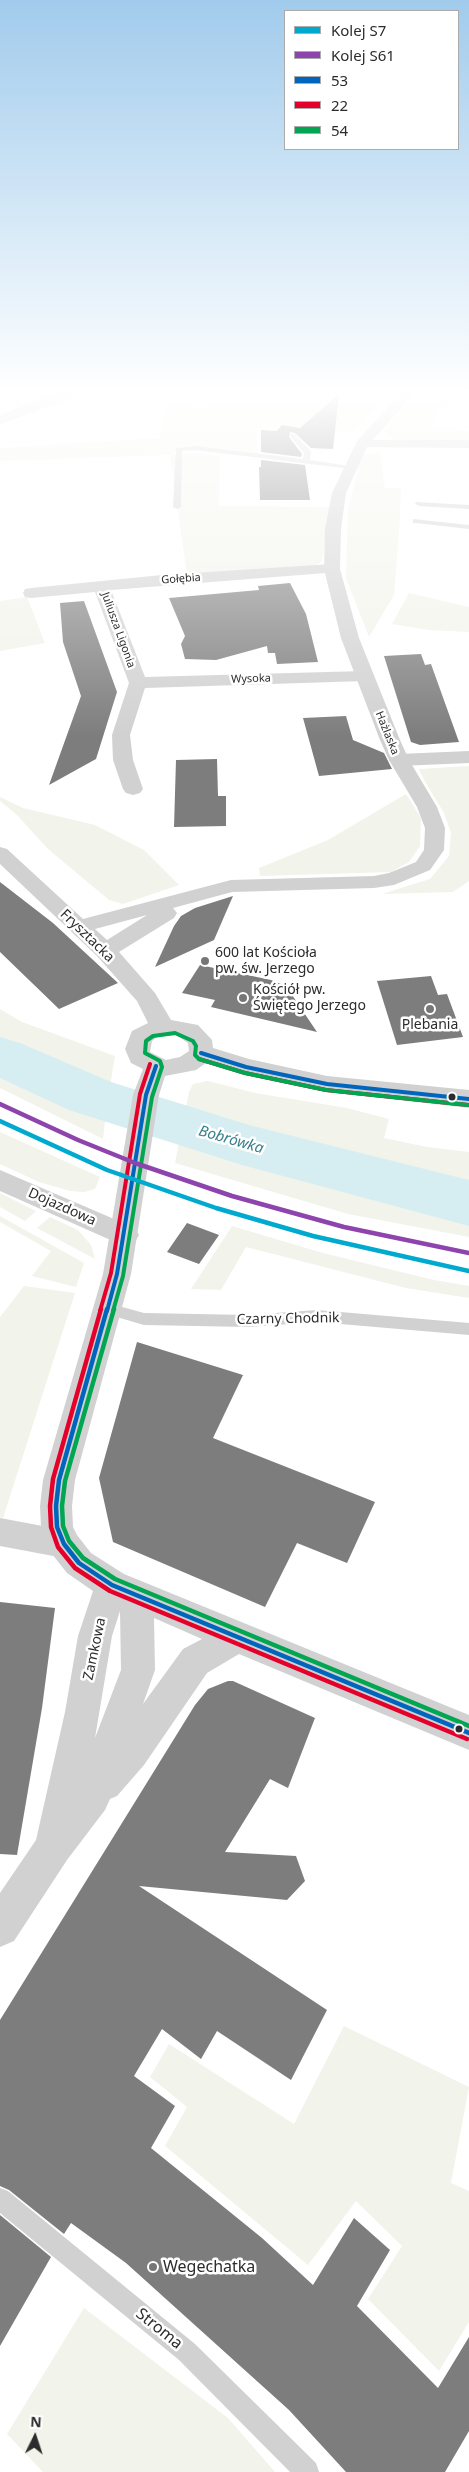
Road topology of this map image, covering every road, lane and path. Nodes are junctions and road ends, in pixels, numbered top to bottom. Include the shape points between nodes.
1 (336, 506) edge
2 (416, 521) dead end
3 (469, 527) edge
4 (332, 569) junction
5 (102, 587) junction
6 (31, 593) dead end
7 (364, 676) junction
8 (138, 683) junction
9 (469, 757) edge
10 (399, 760) junction
11 (133, 789) dead end
12 (0, 853) edge
13 (200, 893) junction
14 (78, 927) junction
15 (105, 951) junction
16 (163, 1028) junction
17 (201, 1053) junction
18 (156, 1066) junction
19 (469, 1099) edge
20 (0, 1180) edge
21 (125, 1235) junction
22 (108, 1309) junction
23 (469, 1329) edge
24 (0, 1532) edge
25 (64, 1544) junction
26 (124, 1590) junction
27 (237, 1637) junction
28 (469, 1733) edge
29 (92, 1796) junction
30 (54, 1847) junction
31 (0, 1928) edge
32 (0, 2199) edge
33 (307, 2472) edge

1 - 4 street, Hażlaska via 332,529
2 - 3 lane
4 - 5 street, Gołębia
4 - 7 street, Hażlaska via 350,638
5 - 6 street, Gołębia
5 - 8 street, Juliusza Ligonia
7 - 8 street, Wysoka
7 - 10 street, Hażlaska
8 - 11 street, Juliusza Ligonia via 121,735
9 - 10 street
10 - 13 street, Hażlaska via 427,807 435,828 434,850 423,866 394,879 374,882 231,886
12 - 14 street, Frysztacka
13 - 14 street, Hażlaska
13 - 15 street, Hażlaska
14 - 15 street, Frysztacka
15 - 16 street, Frysztacka via 147,998
16 - 17 street via 176,1027 197,1036 202,1045
16 - 18 street via 151,1030 138,1043 140,1057
17 - 18 street via 177,1067
17 - 19 street via 311,1081
18 - 21 street via 146,1095
20 - 21 street, Dojazdowa
21 - 22 street
22 - 23 lane, Czarny Chodnik via 144,1319 248,1321 317,1316
22 - 25 street via 59,1480 57,1527
24 - 25 street
25 - 26 street via 78,1563
26 - 27 street
26 - 29 street, Zamkowa via 138,1670
26 - 30 street, Zamkowa via 94,1636 83,1712
27 - 28 street
27 - 29 street, Zamkowa via 195,1661 131,1752
29 - 30 street, Zamkowa
30 - 31 street, Zamkowa
32 - 33 lane, Stroma via 187,2352

